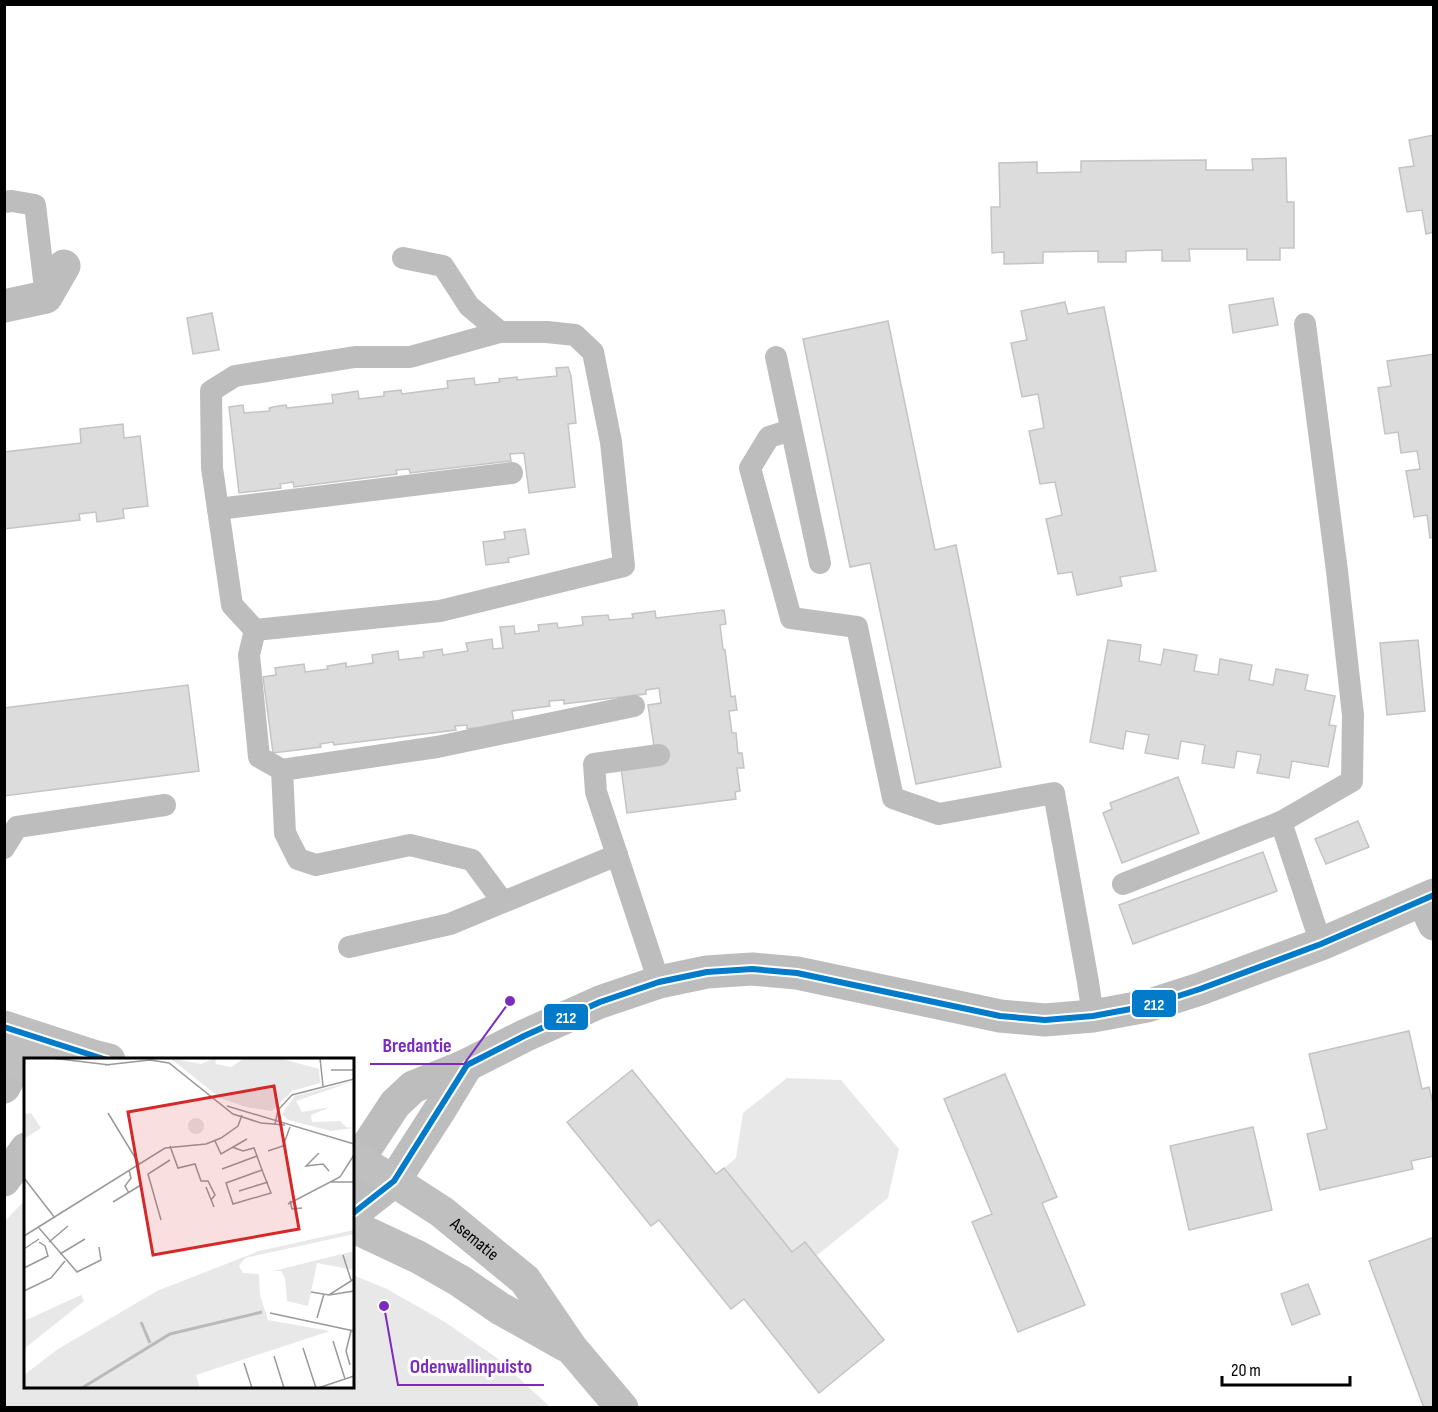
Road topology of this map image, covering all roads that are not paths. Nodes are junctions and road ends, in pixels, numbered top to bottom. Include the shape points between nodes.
1 (4, 202) edge
2 (403, 258) dead end
3 (64, 266) dead end
4 (46, 297) junction
5 (4, 306) edge
6 (1305, 324) dead end
7 (500, 332) junction
8 (776, 357) dead end
9 (791, 430) junction
10 (512, 473) dead end
11 (218, 509) junction
12 (819, 563) dead end
13 (255, 630) junction
14 (634, 706) dead end
15 (659, 755) dead end
16 (282, 770) junction
17 (165, 805) dead end
18 (1281, 822) junction
19 (4, 848) edge
20 (617, 855) junction
21 (1123, 884) dead end
22 (502, 902) junction
23 (1430, 906) edge
24 (1321, 944) junction
25 (349, 947) dead end
26 (659, 982) junction
27 (1093, 1016) junction
28 (4, 1027) edge
29 (58, 1052) edge
30 (41, 1058) edge
31 (102, 1058) edge
32 (466, 1065) junction
33 (24, 1152) edge
34 (354, 1166) edge
35 (4, 1180) edge
36 (394, 1181) junction
37 (354, 1212) edge
38 (354, 1227) edge
39 (572, 1349) junction
40 (622, 1407) edge

1 - 4 lane via 36,206
2 - 7 lane via 443,266 470,306
3 - 4 street
4 - 5 street
6 - 18 lane via 1353,715 1352,781
7 - 11 lane via 410,357 355,357 235,376 211,391 212,468
7 - 13 lane via 575,335 593,352 611,442 624,566 440,611
8 - 9 lane
9 - 12 lane
9 - 27 lane via 769,437 750,468 791,618 857,627 893,798 939,814 1054,793
10 - 11 lane
11 - 13 lane via 232,605
13 - 16 lane via 249,655 259,757
14 - 16 lane via 437,747
15 - 20 lane via 594,764 596,792
16 - 22 lane via 285,833 298,859 316,865 411,845 472,860
17 - 19 lane via 17,826
18 - 21 lane
18 - 24 lane
20 - 22 lane
20 - 26 lane
22 - 25 lane via 450,924
23 - 24 street
24 - 27 street via 1158,1003
26 - 27 street via 707,972 752,969 797,973 1000,1017 1045,1020
26 - 32 street via 600,1002
28 - 29 main road
29 - 30 street
29 - 31 main road
32 - 34 street via 413,1087 395,1104
32 - 36 street
33 - 35 street
34 - 36 main road, Asematie
36 - 37 street
36 - 39 main road, Asematie via 442,1212 525,1280
38 - 39 main road, Asematie via 418,1257
39 - 40 main road, Asematie

